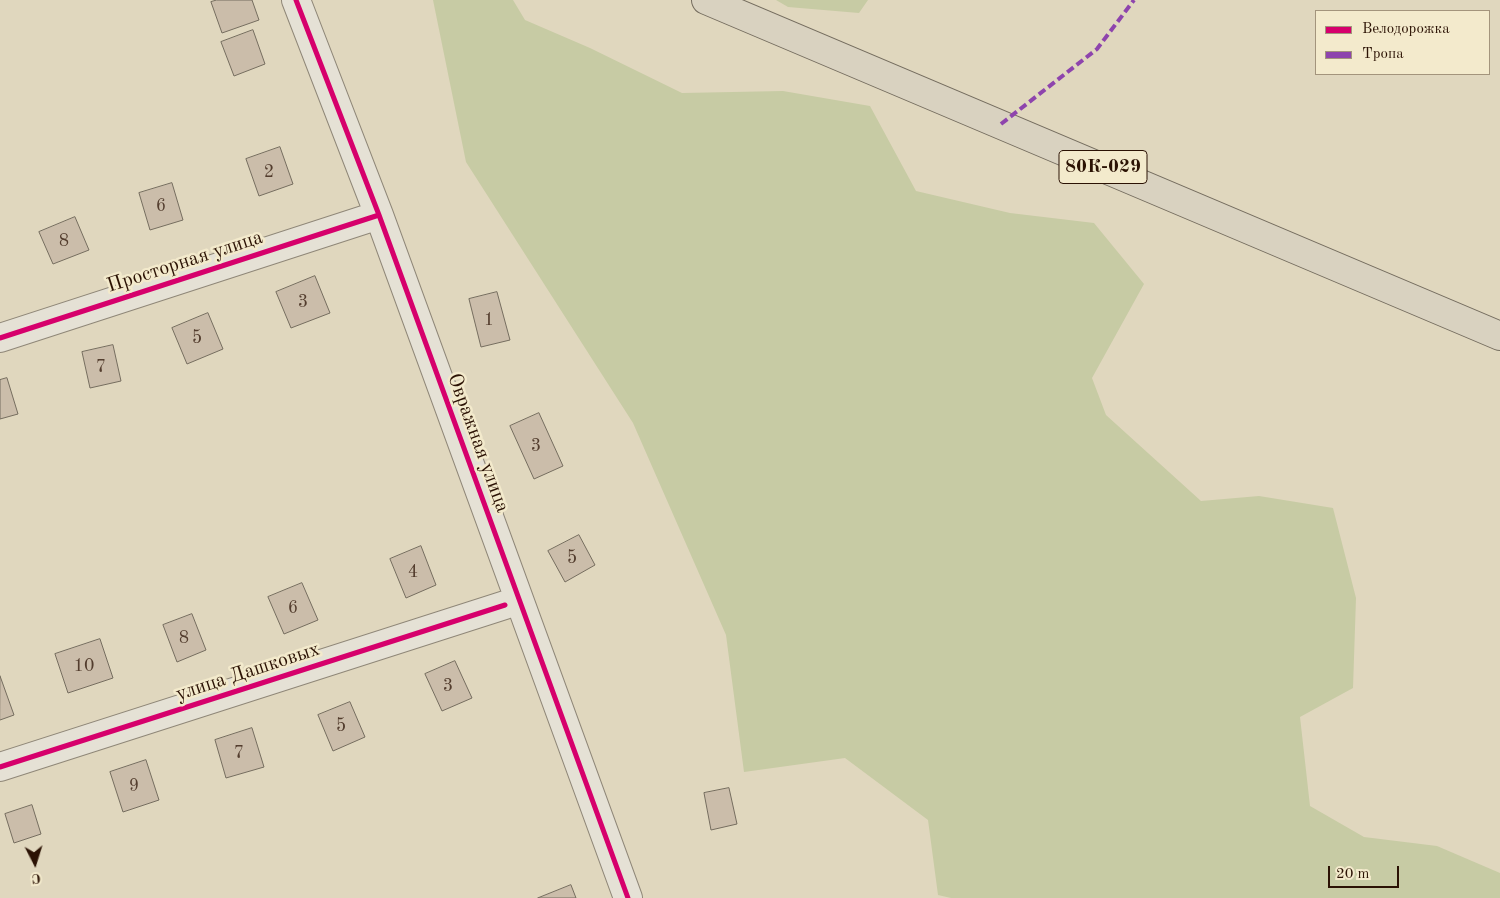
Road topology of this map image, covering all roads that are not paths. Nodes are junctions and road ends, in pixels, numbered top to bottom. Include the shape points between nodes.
1 (296, 0) edge
2 (706, 0) edge
3 (379, 215) junction
4 (1500, 336) edge
5 (0, 338) edge
6 (505, 606) dead end
7 (0, 768) edge
8 (628, 898) edge

1 - 3 street, Овражная улица
2 - 4 main road, 80К-029
3 - 5 street, Просторная улица
3 - 8 street, Овражная улица
6 - 7 street, улица Дашковых

